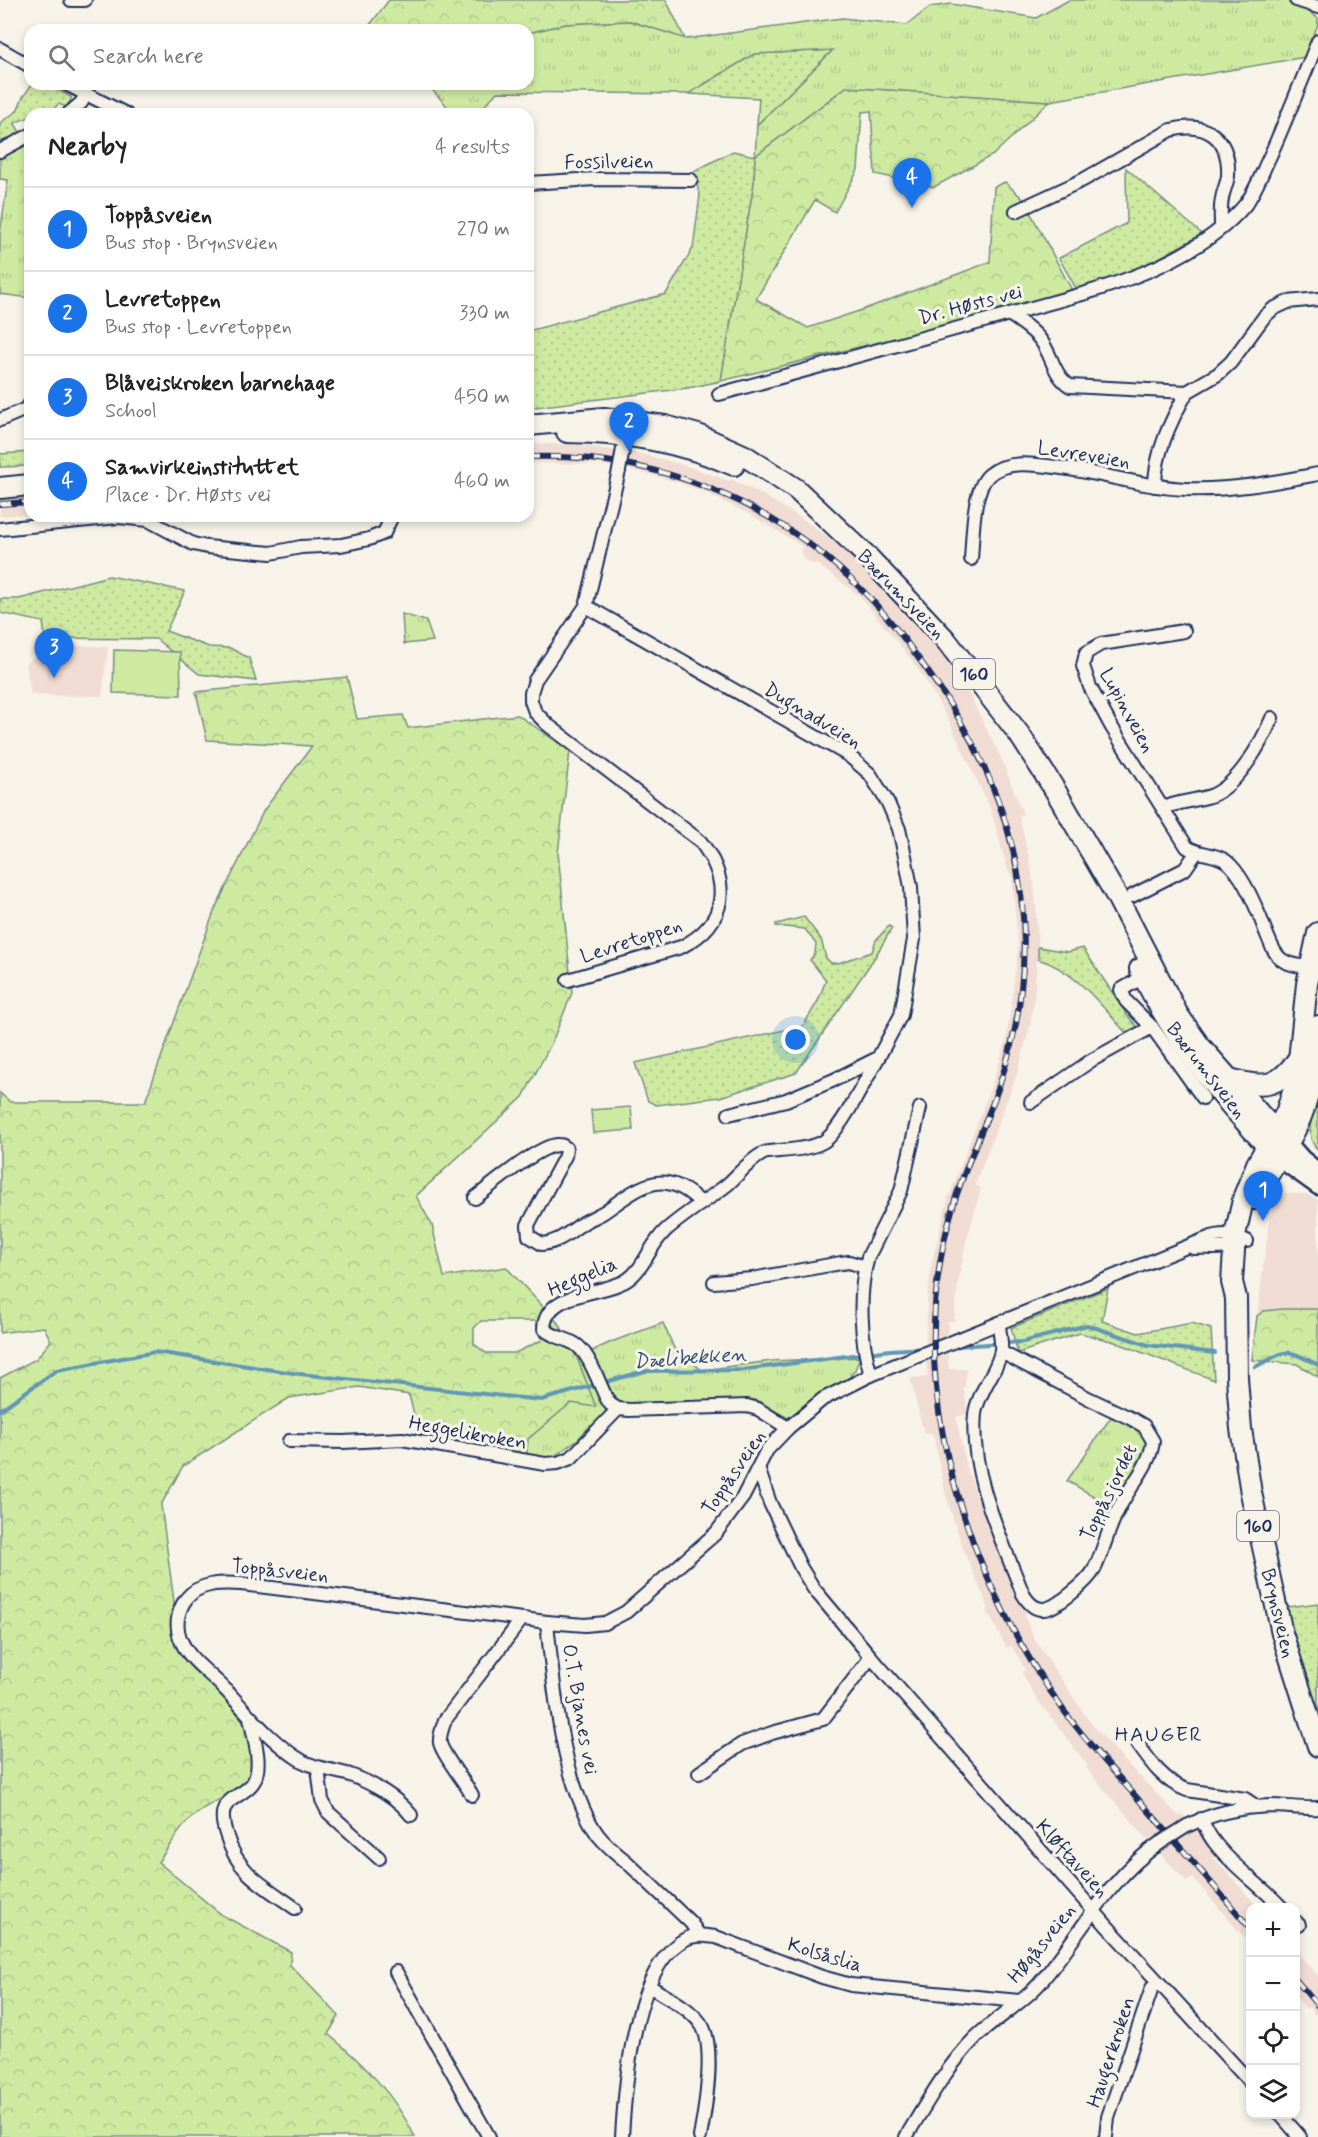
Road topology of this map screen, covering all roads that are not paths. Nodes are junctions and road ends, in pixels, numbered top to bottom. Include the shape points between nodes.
1 (71, 0) edge
2 (85, 0) edge
3 (1296, 0) edge
4 (1318, 7) edge
5 (1318, 41) edge
6 (0, 49) edge
7 (24, 63) edge
8 (78, 90) edge
9 (86, 94) junction
10 (75, 108) edge
11 (114, 108) edge
12 (24, 138) edge
13 (0, 151) edge
14 (691, 180) dead end
15 (534, 183) edge
16 (1016, 211) dead end
17 (1221, 227) junction
18 (1318, 299) edge
19 (1009, 314) junction
20 (1187, 392) junction
21 (718, 394) dead end
22 (24, 410) edge
23 (0, 420) edge
24 (534, 424) edge
25 (534, 433) edge
26 (623, 434) junction
27 (1318, 474) edge
28 (24, 486) edge
29 (1155, 486) junction
30 (0, 488) edge
31 (73, 522) edge
32 (152, 522) edge
33 (389, 522) edge
34 (0, 530) edge
35 (971, 559) dead end
36 (586, 606) junction
37 (1184, 631) dead end
38 (1272, 718) dead end
39 (1163, 808) junction
40 (1196, 853) junction
41 (1132, 896) dead end
42 (1318, 933) edge
43 (1314, 968) edge
44 (1149, 973) junction
45 (568, 980) dead end
46 (1318, 1026) edge
47 (1152, 1027) junction
48 (878, 1058) junction
49 (1299, 1058) junction
50 (1230, 1079) junction
51 (1203, 1098) dead end
52 (1031, 1102) dead end
53 (920, 1108) dead end
54 (729, 1114) dead end
55 (1278, 1144) junction
56 (1318, 1172) edge
57 (1318, 1186) edge
58 (476, 1198) dead end
59 (701, 1203) junction
60 (1238, 1241) junction
61 (865, 1267) junction
62 (714, 1282) dead end
63 (999, 1323) junction
64 (1001, 1352) junction
65 (871, 1375) junction
66 (614, 1406) junction
67 (788, 1428) junction
68 (289, 1441) dead end
69 (758, 1468) junction
70 (522, 1618) junction
71 (547, 1622) junction
72 (871, 1657) junction
73 (250, 1718) junction
74 (1137, 1743) dead end
75 (1318, 1746) edge
76 (318, 1768) junction
77 (699, 1773) dead end
78 (472, 1796) dead end
79 (1257, 1807) junction
80 (1318, 1808) edge
81 (411, 1815) dead end
82 (1201, 1819) junction
83 (379, 1858) dead end
84 (1278, 1903) edge
85 (296, 1908) dead end
86 (1093, 1910) junction
87 (699, 1935) junction
88 (396, 1972) dead end
89 (1158, 1982) junction
90 (649, 1986) junction
91 (1019, 2001) junction
92 (1246, 2077) edge
93 (1284, 2119) edge
94 (489, 2137) edge
95 (622, 2137) edge
96 (700, 2137) edge
97 (906, 2137) edge
98 (1106, 2137) edge
99 (1300, 2137) edge

1 - 2 street
3 - 4 street
5 - 17 street, Dr. Høsts vei via 1259,180 1245,204
6 - 7 street
8 - 9 street
9 - 10 street
9 - 11 street
12 - 13 street
14 - 15 street, Fossilveien
16 - 17 street via 1083,180 1171,130 1197,127 1216,137 1226,158 1228,176
17 - 19 street, Dr. Høsts vei via 1185,252 1134,278
18 - 20 street via 1288,302 1273,309 1231,362
19 - 20 street via 1034,332 1063,382 1070,386
19 - 21 street, Dr. Høsts vei
20 - 29 street, Levreveien via 1166,436
22 - 23 street
24 - 26 main road, Bærumsveien / 160 via 604,418
25 - 26 main road, Bærumsveien / 160
26 - 36 street, Levretoppen, bridge via 619,471
26 - 44 main road, Bærumsveien / 160 via 680,429 725,446 796,489 894,583 969,667 1038,763 1100,870 1120,926
27 - 29 street, Levreveien via 1228,487
28 - 30 main road
29 - 35 street, Levreveien via 1038,465 999,468 979,490
31 - 34 street
32 - 33 street via 193,544 271,553 369,539 384,533
36 - 45 street, Levretoppen via 536,680 531,701 535,712 700,841 718,872 721,901 708,927 681,947
36 - 48 street, Dugnadveien via 848,755 870,774 899,829 911,887 914,939 901,1016
37 - 39 street, Lupinveien via 1101,644 1086,653 1083,666 1111,726
38 - 39 street via 1264,736 1225,789
39 - 40 street, Lupinveien via 1187,847
40 - 41 street via 1185,869
40 - 43 street via 1226,861 1237,873 1280,959
42 - 43 main road, Brynsveien
43 - 49 main road, Brynsveien
44 - 47 street, Bærumsveien via 1121,990 1126,1001
44 - 50 main road, Bærumsveien / 160 via 1199,1045
44 - 55 main road, Bærumsveien / 160 via 1160,1009 1221,1094
46 - 55 main road, Brynsveien via 1308,1097 1296,1127
47 - 51 street, Bærumsveien
47 - 52 street, Bærumsveien via 1092,1060
48 - 54 street via 786,1100
48 - 59 street, Heggelia via 830,1137 815,1144 765,1152
49 - 50 main road via 1291,1071 1274,1083 1254,1085
49 - 55 main road, Brynsveien via 1297,1079
50 - 55 main road, Bærumsveien / 160
53 - 61 street via 901,1191
55 - 56 main road, Bærumsveien
55 - 57 main road, Bærumsveien
55 - 60 main road, Brynsveien / 160 via 1249,1224
58 - 59 street via 509,1172 556,1145 566,1148 565,1156 528,1225 529,1236 542,1244 560,1239 646,1185 678,1185
59 - 66 street, Heggelia via 666,1230 629,1279 558,1304 544,1320 544,1329 584,1352
60 - 63 street, Toppåsveien via 1217,1235
60 - 75 main road, Brynsveien / 160 via 1241,1284 1236,1298 1237,1378 1241,1430 1282,1633
61 - 62 street via 849,1262
61 - 65 street via 863,1340
63 - 64 street, Toppåsjordet
63 - 65 street, Toppåsveien
64 - 64 street, Toppåsjordet via 978,1402 978,1457 988,1499 1023,1594 1031,1605 1043,1609 1055,1605 1092,1572 1126,1493 1150,1455 1153,1441 1144,1426
65 - 67 street, Toppåsveien via 823,1400
66 - 67 street via 657,1410 747,1406
66 - 68 street, Heggelikroken via 571,1458 552,1463 402,1439
67 - 69 street, Toppåsveien via 767,1450
69 - 71 street, Toppåsveien via 743,1497 716,1533 626,1612 605,1623
69 - 72 street, Kløftaveien via 770,1503 810,1582
70 - 71 street, Toppåsveien
70 - 73 street, Toppåsveien via 241,1584 208,1585 189,1596 180,1610 180,1638 190,1655
70 - 78 street via 446,1720 441,1733 444,1752
71 - 87 street, O.T. Bjanes vei via 565,1749 572,1781 586,1813 598,1835
72 - 77 street via 823,1719 742,1744
72 - 86 street, Kløftaveien
73 - 76 street, Toppåsveien via 277,1743
73 - 85 street via 257,1770 244,1792 227,1803 225,1830 238,1863
74 - 79 street, Høgåsveien via 1155,1767 1179,1787 1245,1799
76 - 81 street, Toppåsveien via 376,1787
76 - 83 street via 322,1800 328,1812
79 - 80 street, Høgåsveien
79 - 82 street, Høgåsveien
82 - 84 street via 1230,1860
82 - 86 street, Høgåsveien, bridge via 1160,1843
86 - 89 street, Kløftaveien
86 - 91 street, Høgåsveien via 1043,1978
87 - 90 street via 667,1953
87 - 91 street, Kolsåslia via 730,1942 851,1985
88 - 94 street
89 - 92 street, Kløftaveien
89 - 98 street, Haugerkroken via 1152,1988 1111,2108
90 - 95 street via 631,2053
90 - 96 street via 687,2011 705,2030 708,2061
91 - 97 street, Høgåsveien via 960,2054
93 - 99 street

